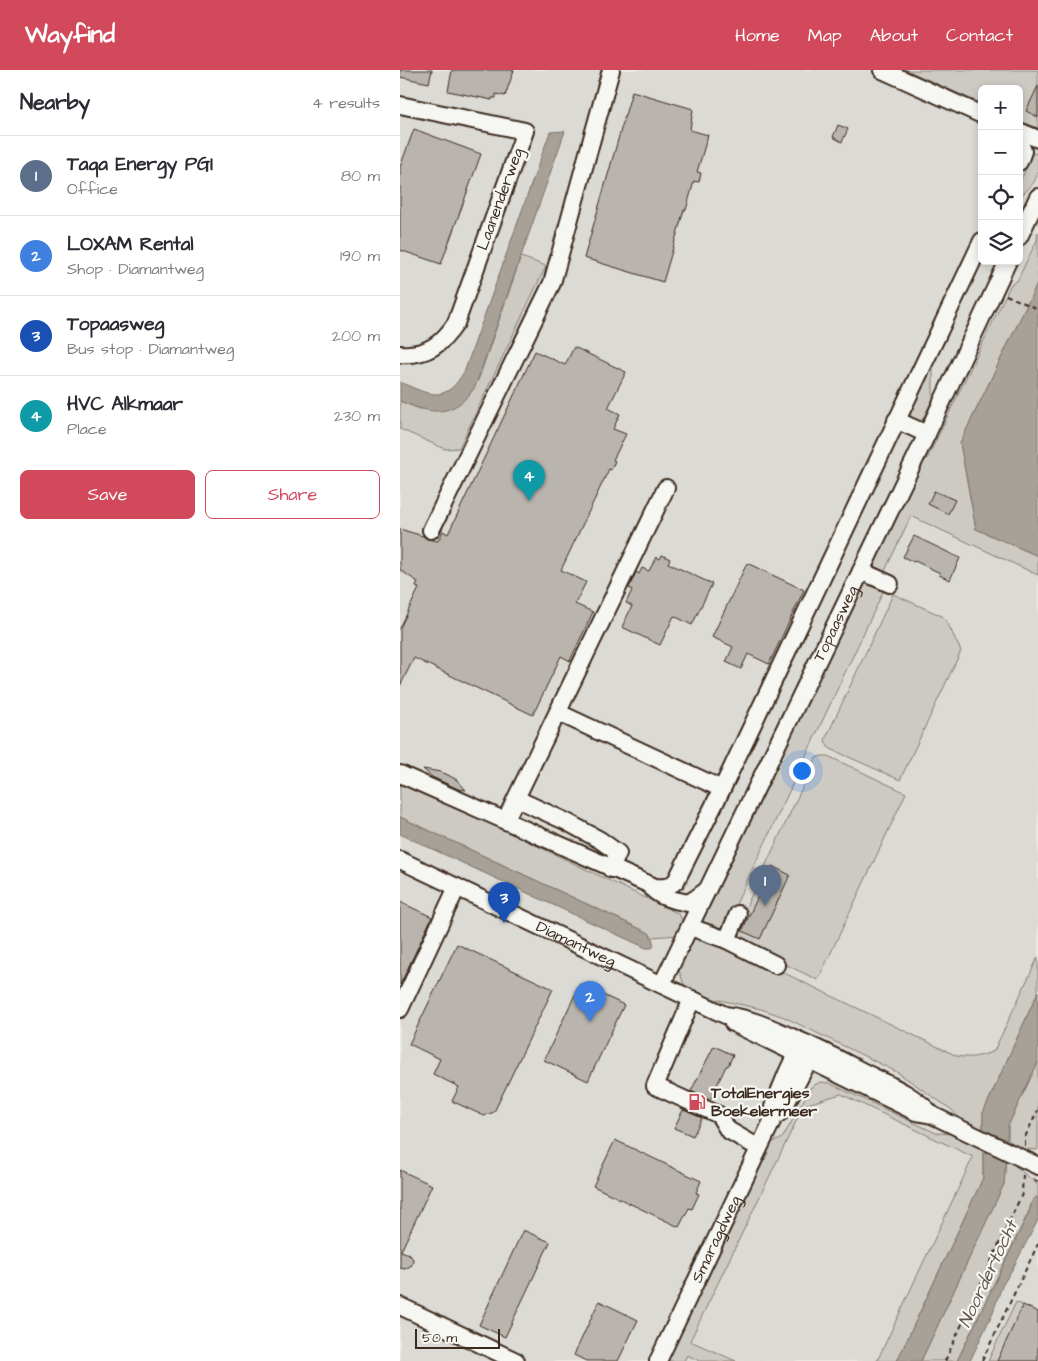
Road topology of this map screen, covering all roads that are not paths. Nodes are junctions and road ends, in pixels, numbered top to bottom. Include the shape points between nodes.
1 (611, 70) edge
2 (882, 70) edge
3 (400, 105) edge
4 (978, 113) edge
5 (1023, 133) edge
6 (1038, 139) edge
7 (1038, 197) edge
8 (1023, 229) edge
9 (978, 249) edge
10 (1006, 265) edge
11 (400, 354) edge
12 (896, 420) junction
13 (927, 434) junction
14 (666, 488) dead end
15 (431, 530) dead end
16 (861, 571) junction
17 (890, 584) dead end
18 (559, 713) junction
19 (400, 774) edge
20 (722, 789) junction
21 (516, 799) junction
22 (505, 821) junction
23 (400, 860) edge
24 (612, 869) junction
25 (649, 884) junction
26 (457, 887) junction
27 (708, 890) junction
28 (738, 914) dead end
29 (690, 927) junction
30 (727, 940) junction
31 (776, 965) dead end
32 (662, 984) junction
33 (692, 999) junction
34 (400, 1010) edge
35 (804, 1053) junction
36 (759, 1148) junction
37 (1027, 1161) edge
38 (400, 1306) edge
39 (516, 1361) edge
40 (658, 1361) edge

1 - 15 street via 552,283
2 - 4 street
3 - 11 street, Laanenderweg via 525,131 456,323 433,348
5 - 6 street
7 - 8 street
9 - 12 street
10 - 13 street, Topaasweg
12 - 13 street
12 - 20 street
13 - 16 street, Topaasweg
14 - 18 street
16 - 17 street
16 - 27 street, Topaasweg
18 - 20 street
18 - 21 street
19 - 22 street
20 - 25 street via 676,882 663,888
21 - 22 street
21 - 24 street via 567,822 618,853
22 - 24 street
23 - 26 street, Diamantweg
24 - 25 street
25 - 27 street via 654,892 688,903
26 - 32 street, Diamantweg
26 - 34 street
27 - 29 street, Topaasweg
28 - 30 street
29 - 30 street
29 - 32 street, Topaasweg
30 - 31 street
32 - 33 street, Diamantweg
33 - 35 street, Diamantweg via 725,1015 731,1022
33 - 36 street via 655,1086 719,1115 728,1130
35 - 36 street, Smaragdweg via 773,1107 774,1117
35 - 37 street, Diamantweg via 916,1112 932,1115
36 - 40 street, Smaragdweg
38 - 39 street

